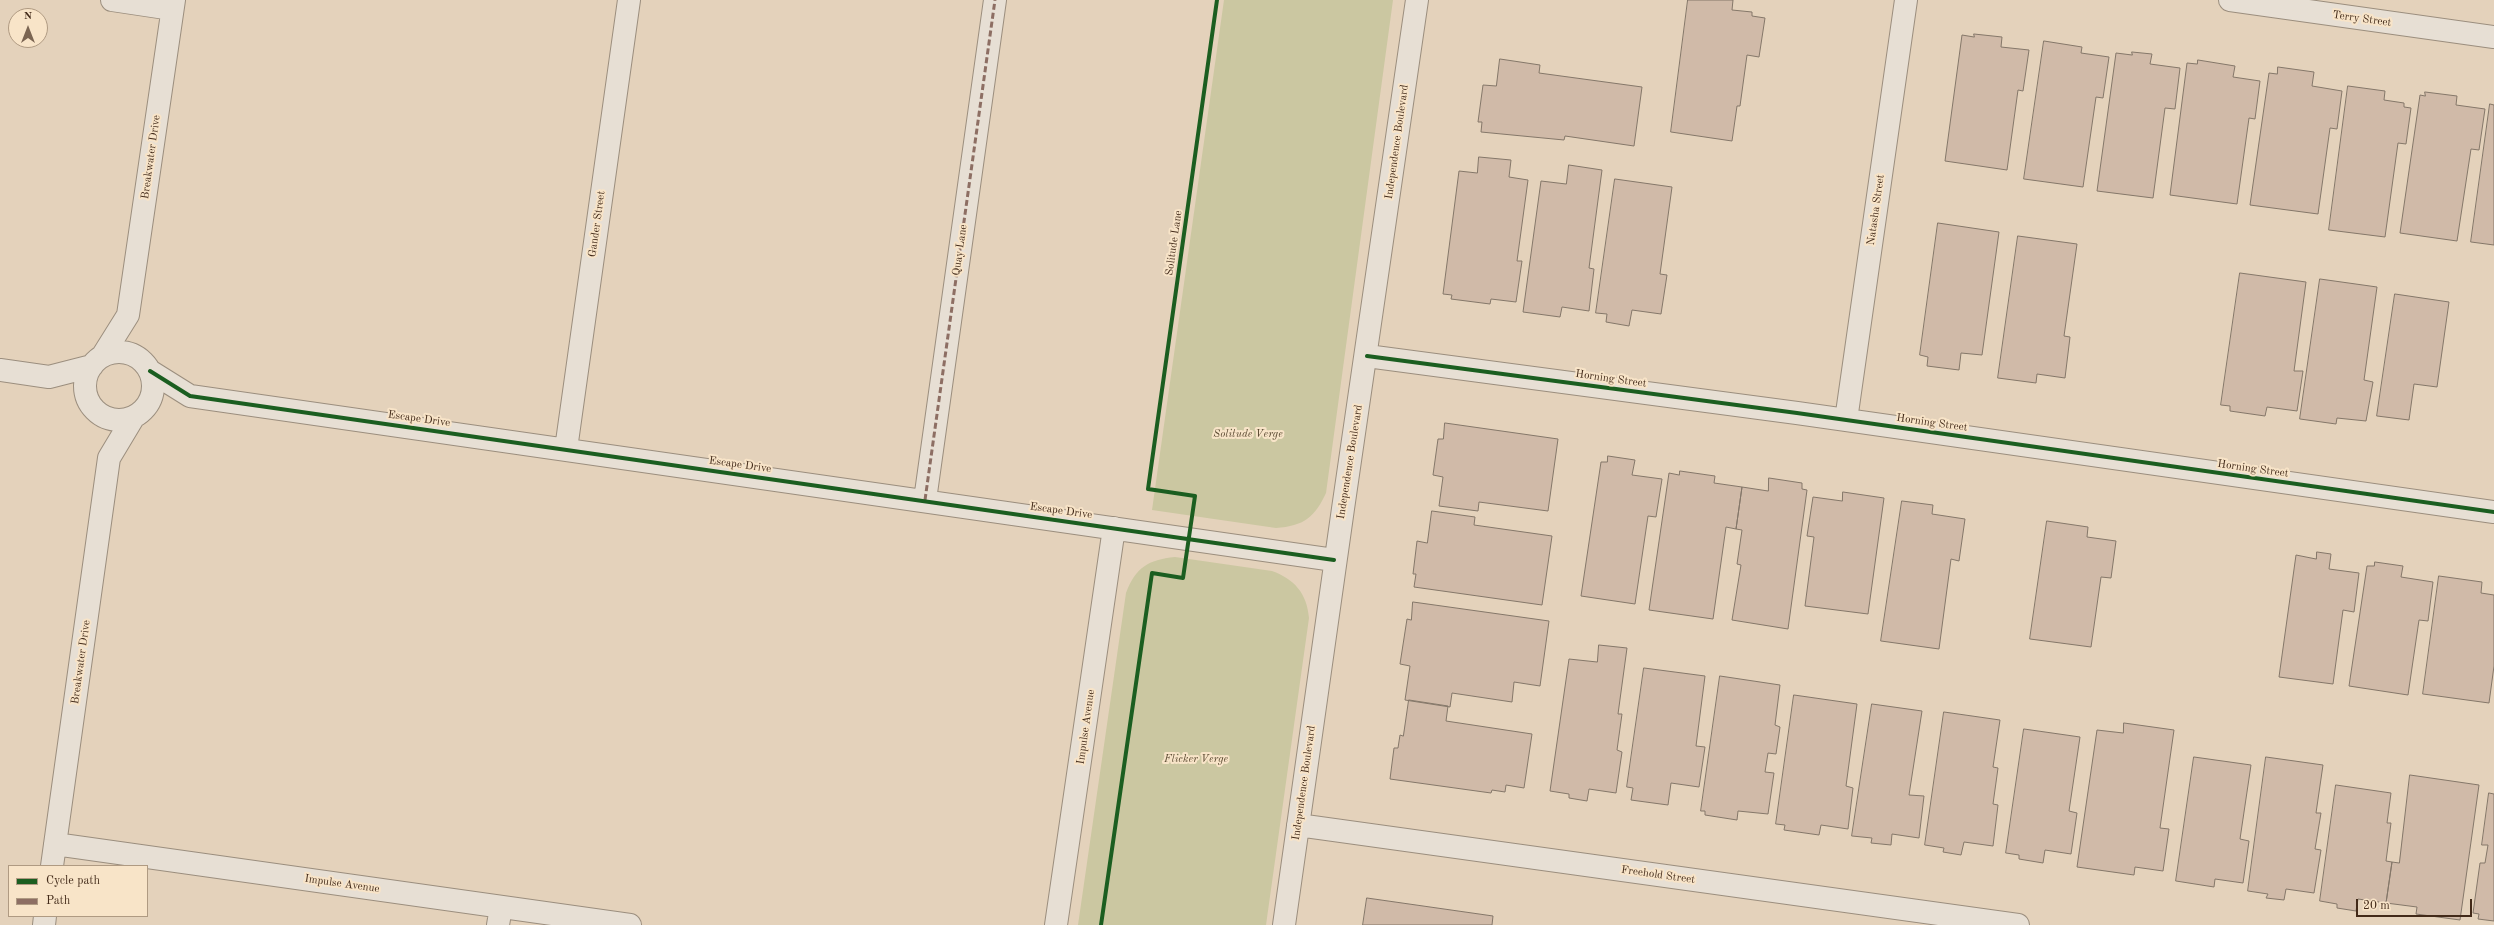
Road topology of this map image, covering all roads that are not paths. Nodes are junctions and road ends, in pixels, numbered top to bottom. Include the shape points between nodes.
1 (112, 0) edge
2 (629, 0) edge
3 (994, 0) edge
4 (1417, 0) edge
5 (1906, 0) edge
6 (2230, 0) edge
7 (173, 4) edge
8 (2494, 37) edge
9 (128, 315) junction
10 (1367, 356) junction
11 (97, 361) junction
12 (147, 367) junction
13 (0, 370) edge
14 (49, 377) junction
15 (190, 396) junction
16 (91, 405) junction
17 (137, 415) junction
18 (1846, 420) junction
19 (566, 449) junction
20 (109, 458) junction
21 (925, 500) junction
22 (2494, 512) edge
23 (1114, 528) junction
24 (1334, 560) junction
25 (1298, 825) junction
26 (55, 844) junction
27 (52, 865) edge
28 (499, 916) edge
29 (630, 925) edge
30 (1056, 925) edge
31 (1284, 925) edge
32 (2018, 925) edge

1 - 7 street
2 - 19 street, Gander Street
3 - 21 street, Quay Lane
4 - 10 street, Independence Boulevard
5 - 18 street, Natasha Street
6 - 8 street, Terry Street
7 - 9 street, Breakwater Drive
9 - 11 street, Breakwater Drive
9 - 12 street, Breakwater Drive via 133,337
10 - 18 street, Horning Street
10 - 24 street, Independence Boulevard
11 - 12 street via 123,352 134,355
11 - 14 street
11 - 16 street via 85,380
12 - 15 street, Escape Drive
12 - 17 street via 153,382 153,394
13 - 14 street
14 - 16 street via 70,387
15 - 17 street, Escape Drive
15 - 19 street, Escape Drive
16 - 17 street via 112,420 122,421
16 - 20 street, Breakwater Drive
17 - 20 street, Breakwater Drive
18 - 22 street, Horning Street
19 - 21 street, Escape Drive
20 - 26 street, Breakwater Drive
21 - 23 street, Escape Drive
23 - 24 street, Escape Drive
23 - 30 street, Impulse Avenue
24 - 25 street, Independence Boulevard
25 - 31 street, Independence Boulevard
25 - 32 street, Freehold Street
26 - 27 street, Breakwater Drive
26 - 28 street, Impulse Avenue
28 - 29 street, Impulse Avenue

